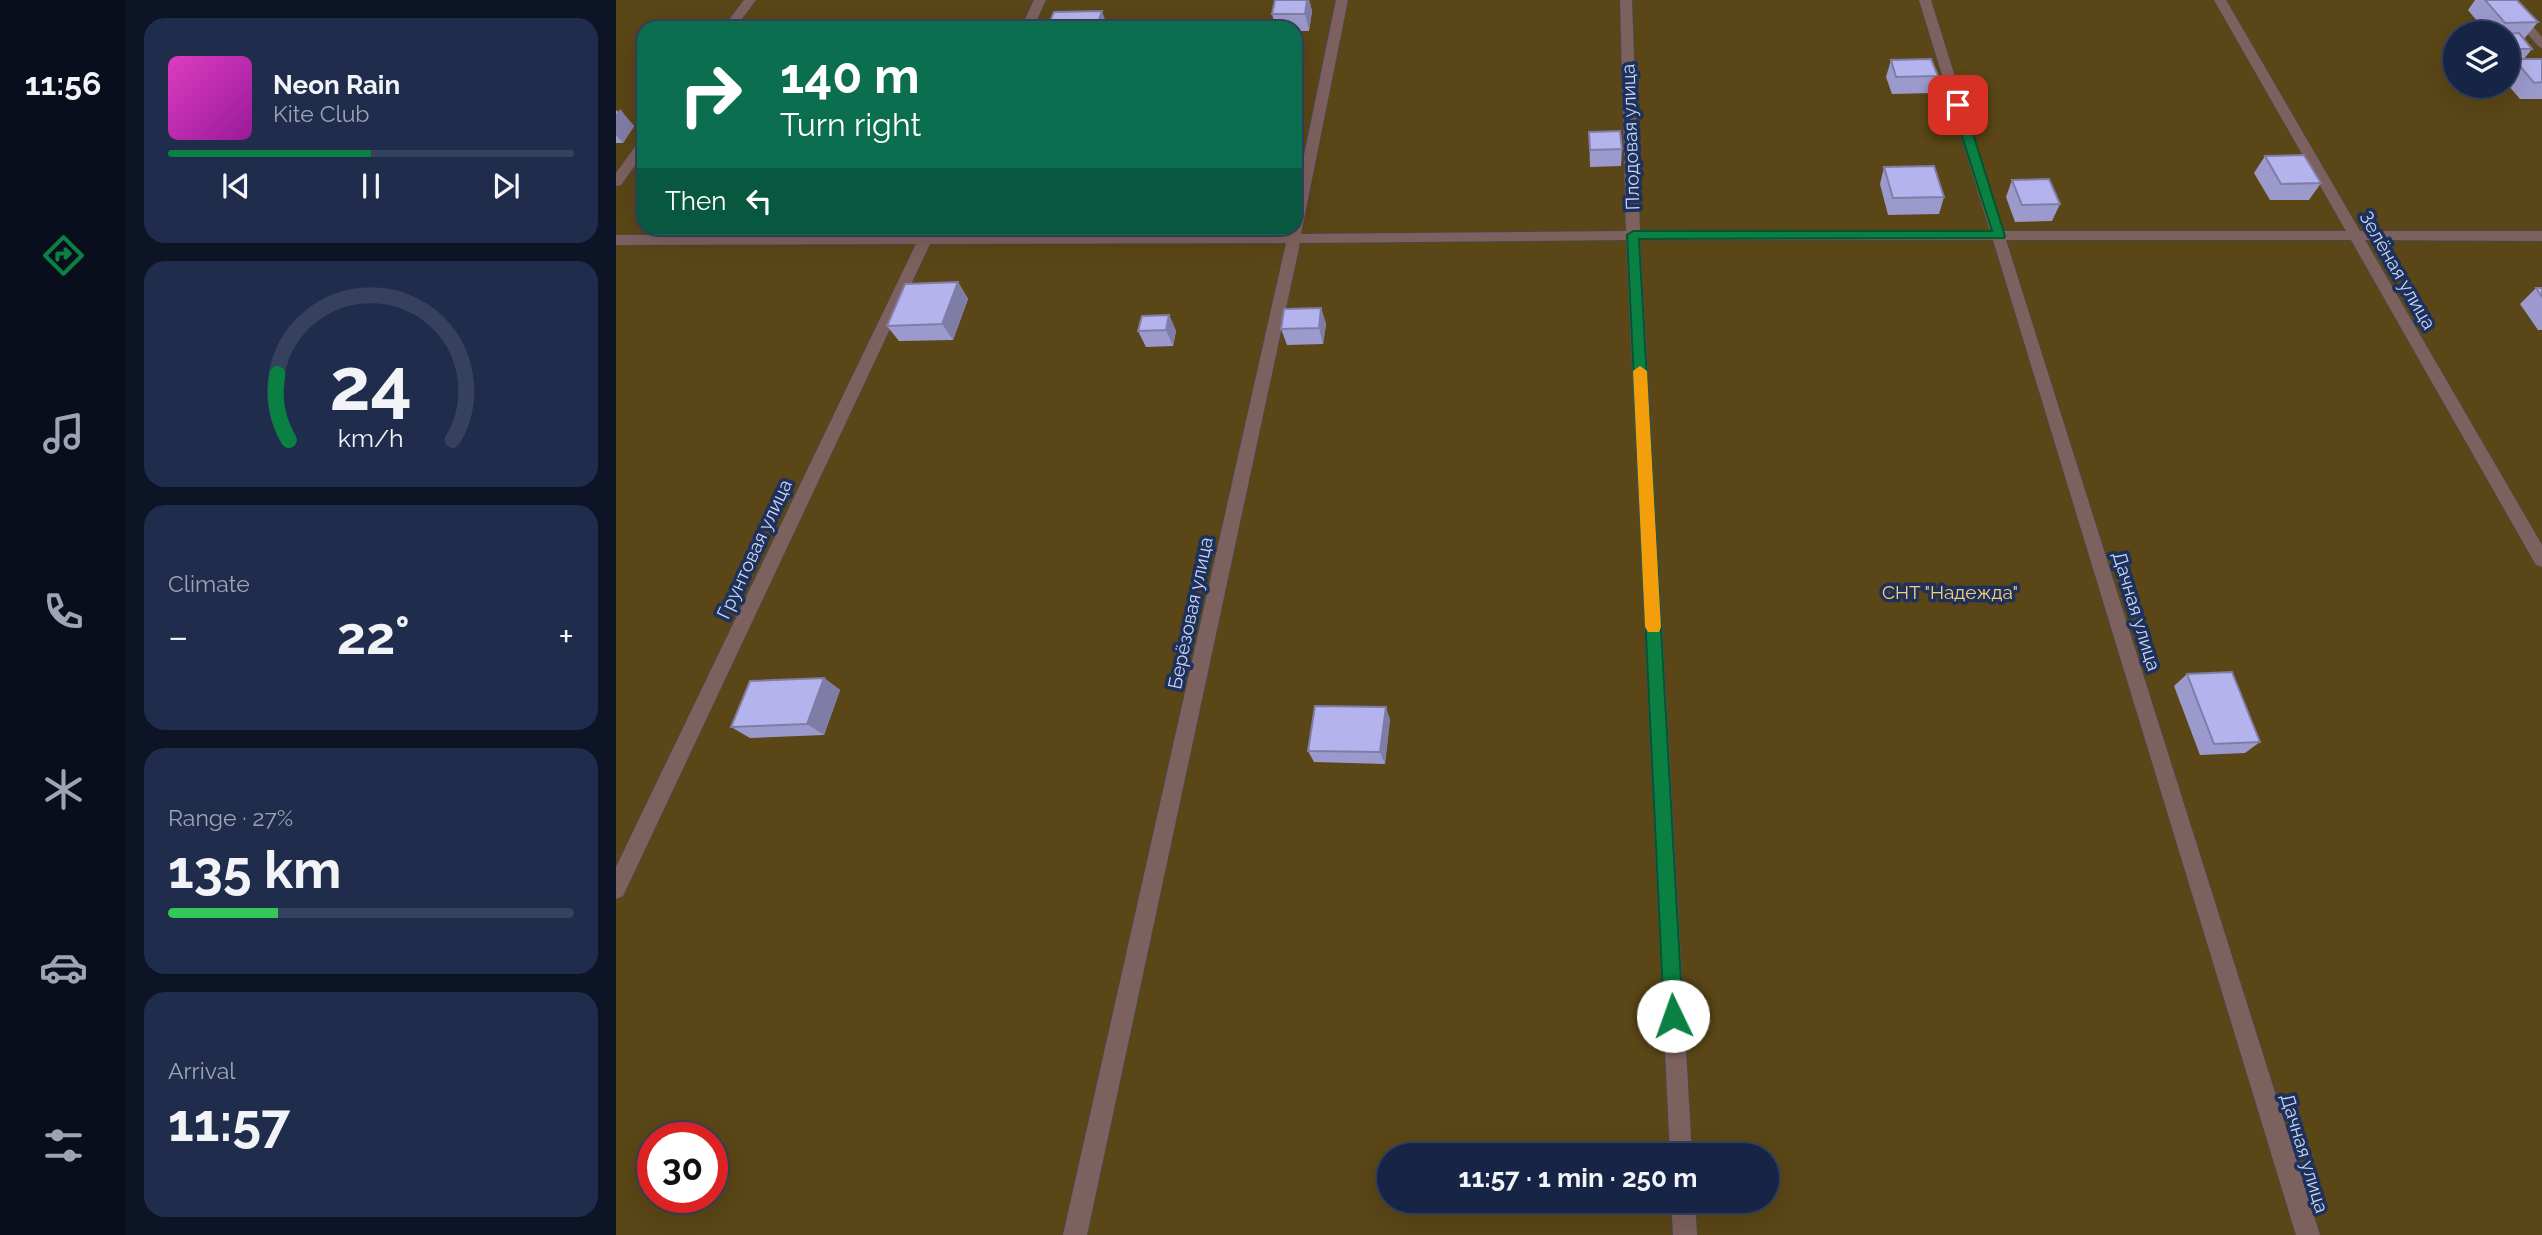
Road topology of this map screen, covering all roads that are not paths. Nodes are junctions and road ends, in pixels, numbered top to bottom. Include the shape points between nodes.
1 (750, 0) edge
2 (1040, 0) edge
3 (1342, 0) edge
4 (1626, 0) edge
5 (1925, 0) edge
6 (2220, 0) edge
7 (2505, 0) edge
8 (734, 21) edge
9 (1030, 21) edge
10 (2542, 44) edge
11 (637, 154) edge
12 (616, 182) edge
13 (1302, 198) edge
14 (839, 235) edge
15 (927, 235) edge
16 (1111, 235) edge
17 (1633, 235) junction
18 (2356, 235) junction
19 (1999, 236) junction
20 (2542, 236) edge
21 (1294, 237) junction
22 (616, 240) edge
23 (2542, 560) edge
24 (616, 889) edge
25 (1680, 1143) edge
26 (1684, 1213) edge
27 (1076, 1235) edge
28 (1685, 1235) edge
29 (2308, 1235) edge

1 - 8 street
2 - 9 street
3 - 13 street, Берёзовая улица
4 - 17 street, Плодовая улица
5 - 19 street, Дачная улица
6 - 18 street, Зелёная улица
7 - 10 street
11 - 12 street
14 - 22 street
15 - 24 street, Грунтовая улица
16 - 21 street
17 - 19 street
17 - 21 street
17 - 25 street, Плодовая улица
18 - 19 street
18 - 20 street
18 - 23 street, Зелёная улица
19 - 29 street, Дачная улица
21 - 27 street, Берёзовая улица
26 - 28 street

